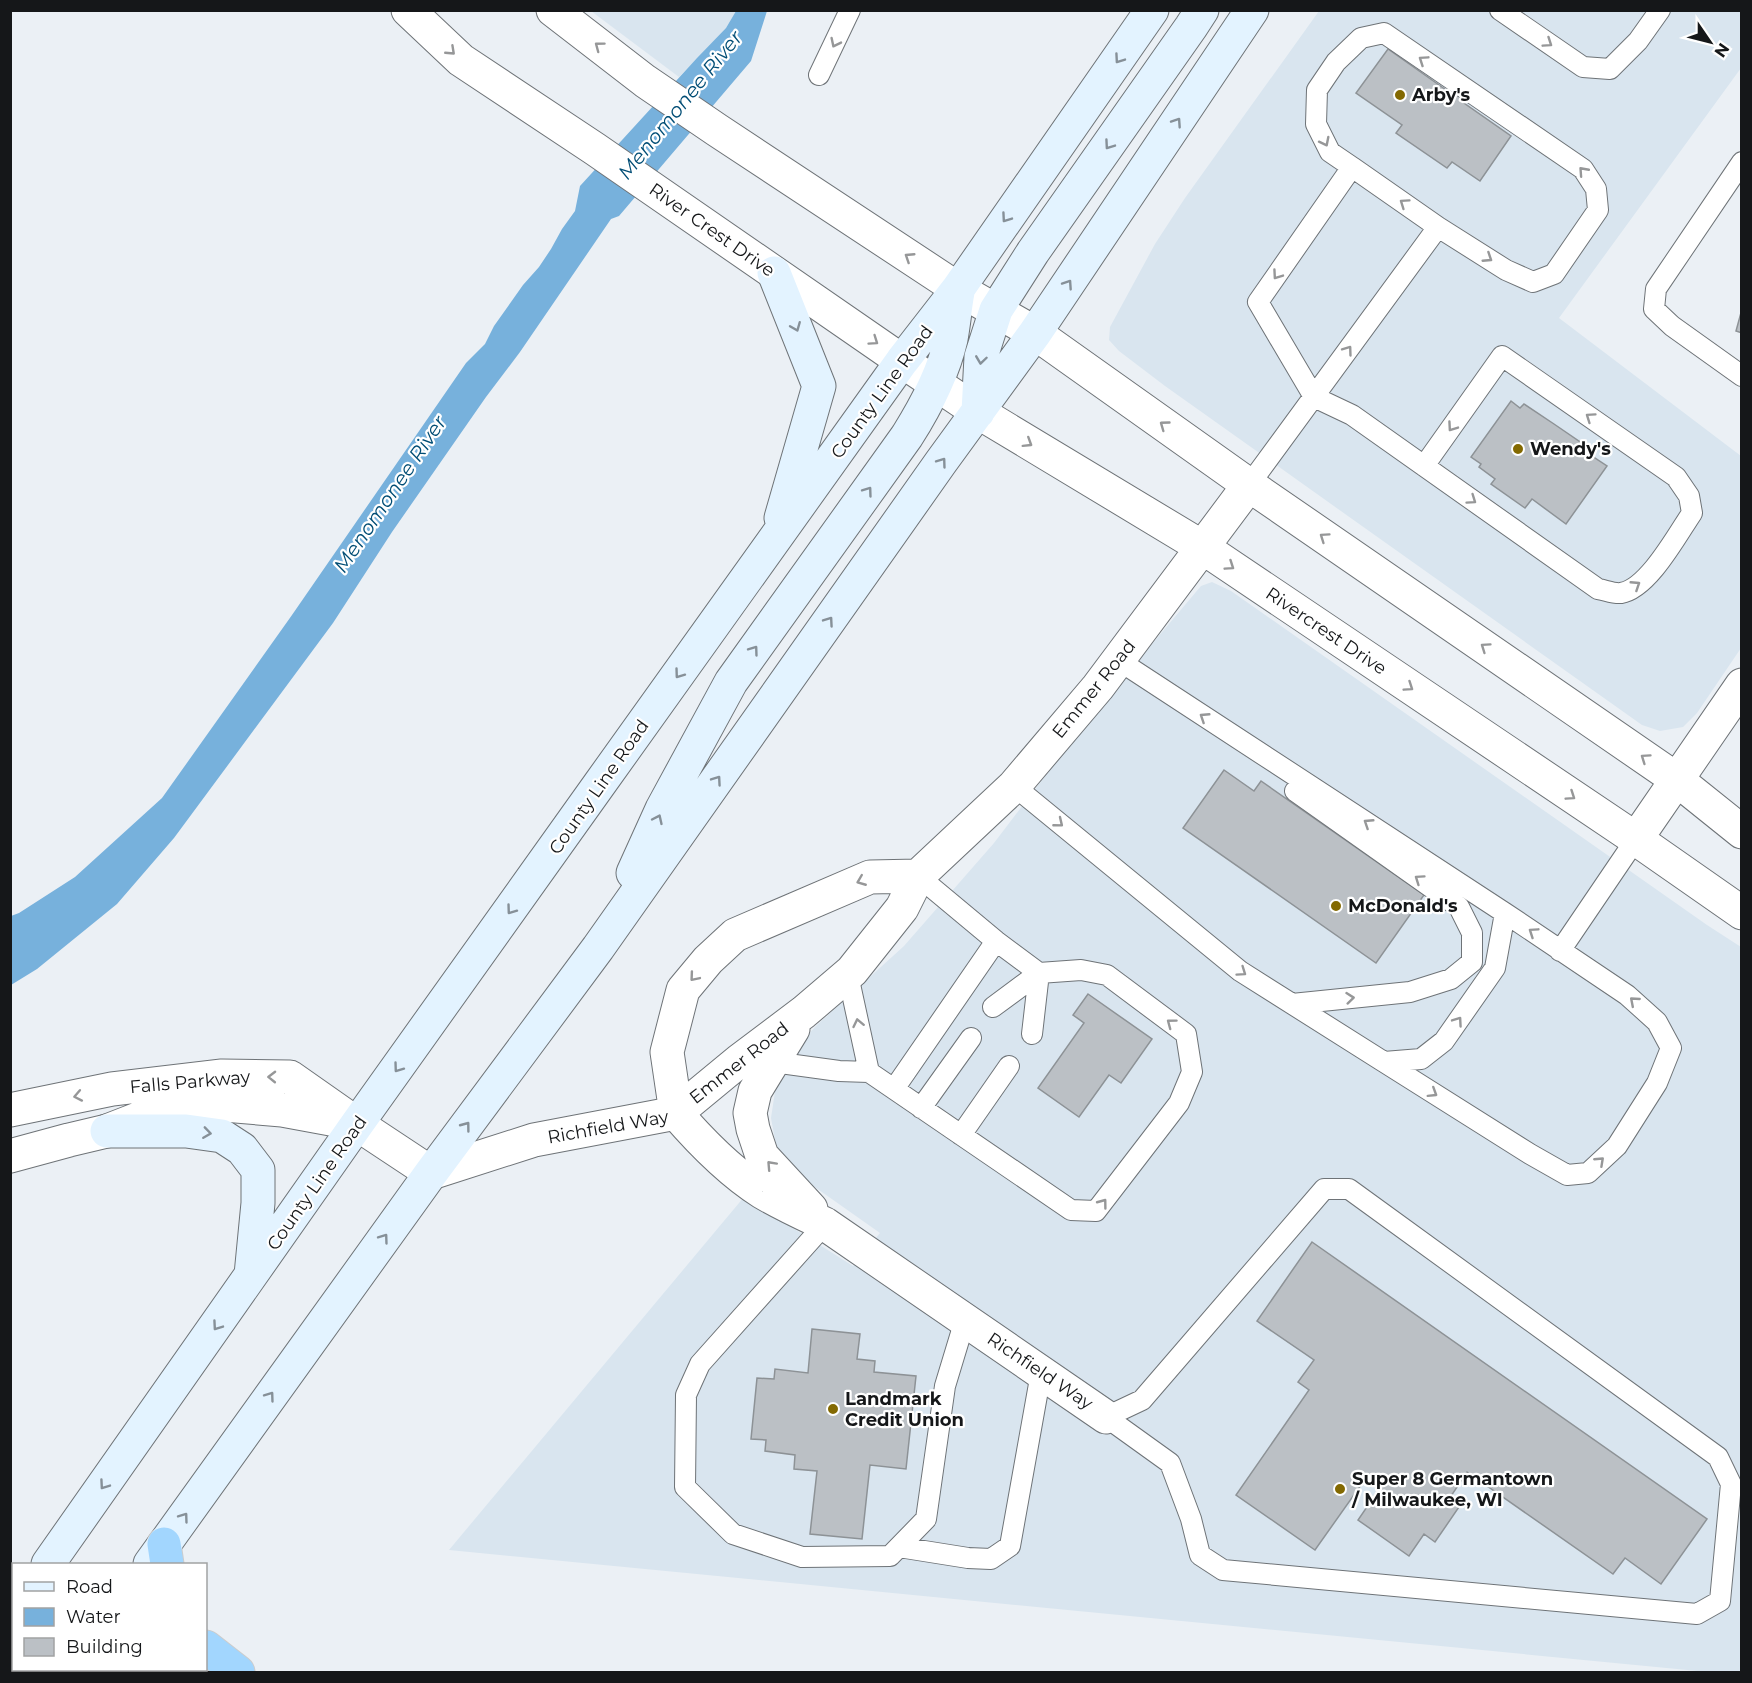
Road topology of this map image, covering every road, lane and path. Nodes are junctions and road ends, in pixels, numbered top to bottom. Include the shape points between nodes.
1 (408, 10) edge
2 (553, 10) edge
3 (850, 10) edge
4 (1152, 10) edge
5 (1202, 10) edge
6 (1244, 10) edge
7 (1252, 10) edge
8 (1500, 10) edge
9 (1660, 10) edge
10 (1226, 49) junction
11 (819, 75) dead end
12 (1742, 162) edge
13 (1352, 166) junction
14 (1438, 226) junction
15 (774, 273) junction
16 (958, 289) junction
17 (996, 310) junction
18 (1035, 333) junction
19 (902, 361) junction
20 (1742, 376) edge
21 (936, 384) junction
22 (1314, 397) junction
23 (978, 412) junction
24 (1424, 466) junction
25 (1249, 485) junction
26 (774, 541) junction
27 (1202, 547) junction
28 (1118, 660) junction
29 (1742, 686) edge
30 (1246, 744) junction
31 (1676, 779) junction
32 (1014, 786) junction
33 (1742, 832) edge
34 (1636, 840) junction
35 (918, 876) junction
36 (1505, 913) junction
37 (1742, 914) edge
38 (996, 942) junction
39 (598, 948) junction
40 (1560, 951) junction
41 (1039, 973) junction
42 (848, 975) junction
43 (1292, 1005) junction
44 (993, 1007) dead end
45 (804, 1012) junction
46 (1032, 1034) dead end
47 (971, 1038) dead end
48 (773, 1062) junction
49 (1384, 1062) junction
50 (1009, 1066) dead end
51 (869, 1072) junction
52 (894, 1089) junction
53 (921, 1108) junction
54 (10, 1110) edge
55 (676, 1113) junction
56 (357, 1124) junction
57 (107, 1131) junction
58 (961, 1135) junction
59 (10, 1156) edge
60 (430, 1173) junction
61 (825, 1224) junction
62 (251, 1278) junction
63 (965, 1320) junction
64 (1041, 1372) junction
65 (1106, 1417) junction
66 (899, 1546) junction
67 (160, 1558) edge
68 (49, 1563) edge
69 (207, 1648) edge
70 (238, 1672) edge

1 -> 15 street, River Crest Drive via 461,60
16 -> 2 street via 645,81
3 -> 11 lane
4 -> 16 main road, County Line Road
5 -> 17 main road
6 - 10 main road
7 - 10 main road
8 -> 9 lane via 1584,67 1610,69 1638,41
18 -> 10 main road
12 - 20 lane via 1656,289 1654,309
14 -> 13 lane
14 -> 13 lane via 1506,270 1533,282 1554,274 1598,210 1596,189 1583,169 1384,33 1361,38 1336,62 1317,90 1316,123 1330,152
13 -> 22 lane via 1258,302
22 -> 14 lane
15 -> 19 street, River Crest Drive
15 -> 26 main road via 819,386
16 - 17 street
16 - 19 main road, County Line Road
16 - 21 main road via 950,340
17 - 18 street
17 -> 23 main road via 981,357
18 - 23 main road
25 -> 18 street
19 - 21 street, Rivercrest Drive
19 - 26 main road, County Line Road
21 - 23 street, Rivercrest Drive
39 -> 21 main road via 662,809 731,682 907,436
22 - 24 lane via 1352,415
22 - 25 lane
23 -> 27 street, Rivercrest Drive
39 -> 23 main road
24 -> 24 lane via 1598,589 1619,593 1633,590 1647,578 1692,513 1689,496 1676,477 1502,356
25 - 27 street, Emmer Road
31 -> 25 street
26 -> 56 main road, County Line Road
27 - 28 street, Emmer Road
27 -> 34 street, Rivercrest Drive
30 -> 28 lane
28 - 32 street, Emmer Road
29 - 31 street
36 -> 30 lane
43 -> 30 lane via 1410,992 1451,980 1472,962 1472,933 1459,907 1293,790
31 - 33 street
31 - 34 street
32 - 35 street, Emmer Road
32 -> 43 lane via 1240,971
34 - 37 street, Rivercrest Drive
34 - 40 lane
35 - 38 lane
35 - 42 street, Emmer Road via 902,908
35 -> 55 street, Emmer Road via 870,877 735,935 708,960 683,990 667,1052
40 -> 36 lane
49 -> 36 lane via 1422,1059 1444,1041 1495,968
38 - 41 lane
38 - 52 lane
60 -> 39 main road
49 -> 40 lane via 1567,1175 1588,1173 1617,1146 1657,1083 1671,1048 1657,1022 1627,995
41 - 44 lane
41 - 46 lane
58 -> 41 lane via 1071,1210 1096,1211 1179,1103 1192,1072 1186,1034 1107,975 1081,969
42 - 45 street, Emmer Road
51 -> 42 lane
43 - 49 lane
45 - 48 street, Richfield Way
45 - 55 street, Emmer Road
47 - 53 lane
48 - 51 lane
61 -> 48 street, Richfield Way via 762,1156 753,1129 750,1113 755,1091
50 - 58 lane
51 - 52 lane
52 - 53 lane
53 - 58 lane
56 -> 54 street, Falls Parkway via 290,1077 222,1076 112,1089
55 - 60 street, Richfield Way via 534,1140
55 - 61 street, Richfield Way via 699,1140 761,1191
56 - 57 street, Falls Parkway via 282,1110 224,1105 156,1112
56 - 60 street, Falls Parkway
56 - 62 main road, County Line Road
57 - 59 street, Falls Parkway
57 -> 62 main road via 186,1131 222,1136 242,1149 258,1170
67 -> 60 main road
61 - 63 street, Richfield Way
61 - 66 lane via 700,1364 686,1395 685,1487 733,1534 802,1557 890,1556
62 -> 68 main road, County Line Road
63 - 64 street, Richfield Way
63 - 66 lane via 945,1386 926,1519
64 - 65 street, Richfield Way
64 - 66 lane via 1010,1546 991,1559
65 - 65 lane via 1142,1400 1324,1189 1349,1189 1718,1457 1731,1484 1720,1601 1697,1614 1223,1570 1200,1555 1170,1463
69 - 70 highway

